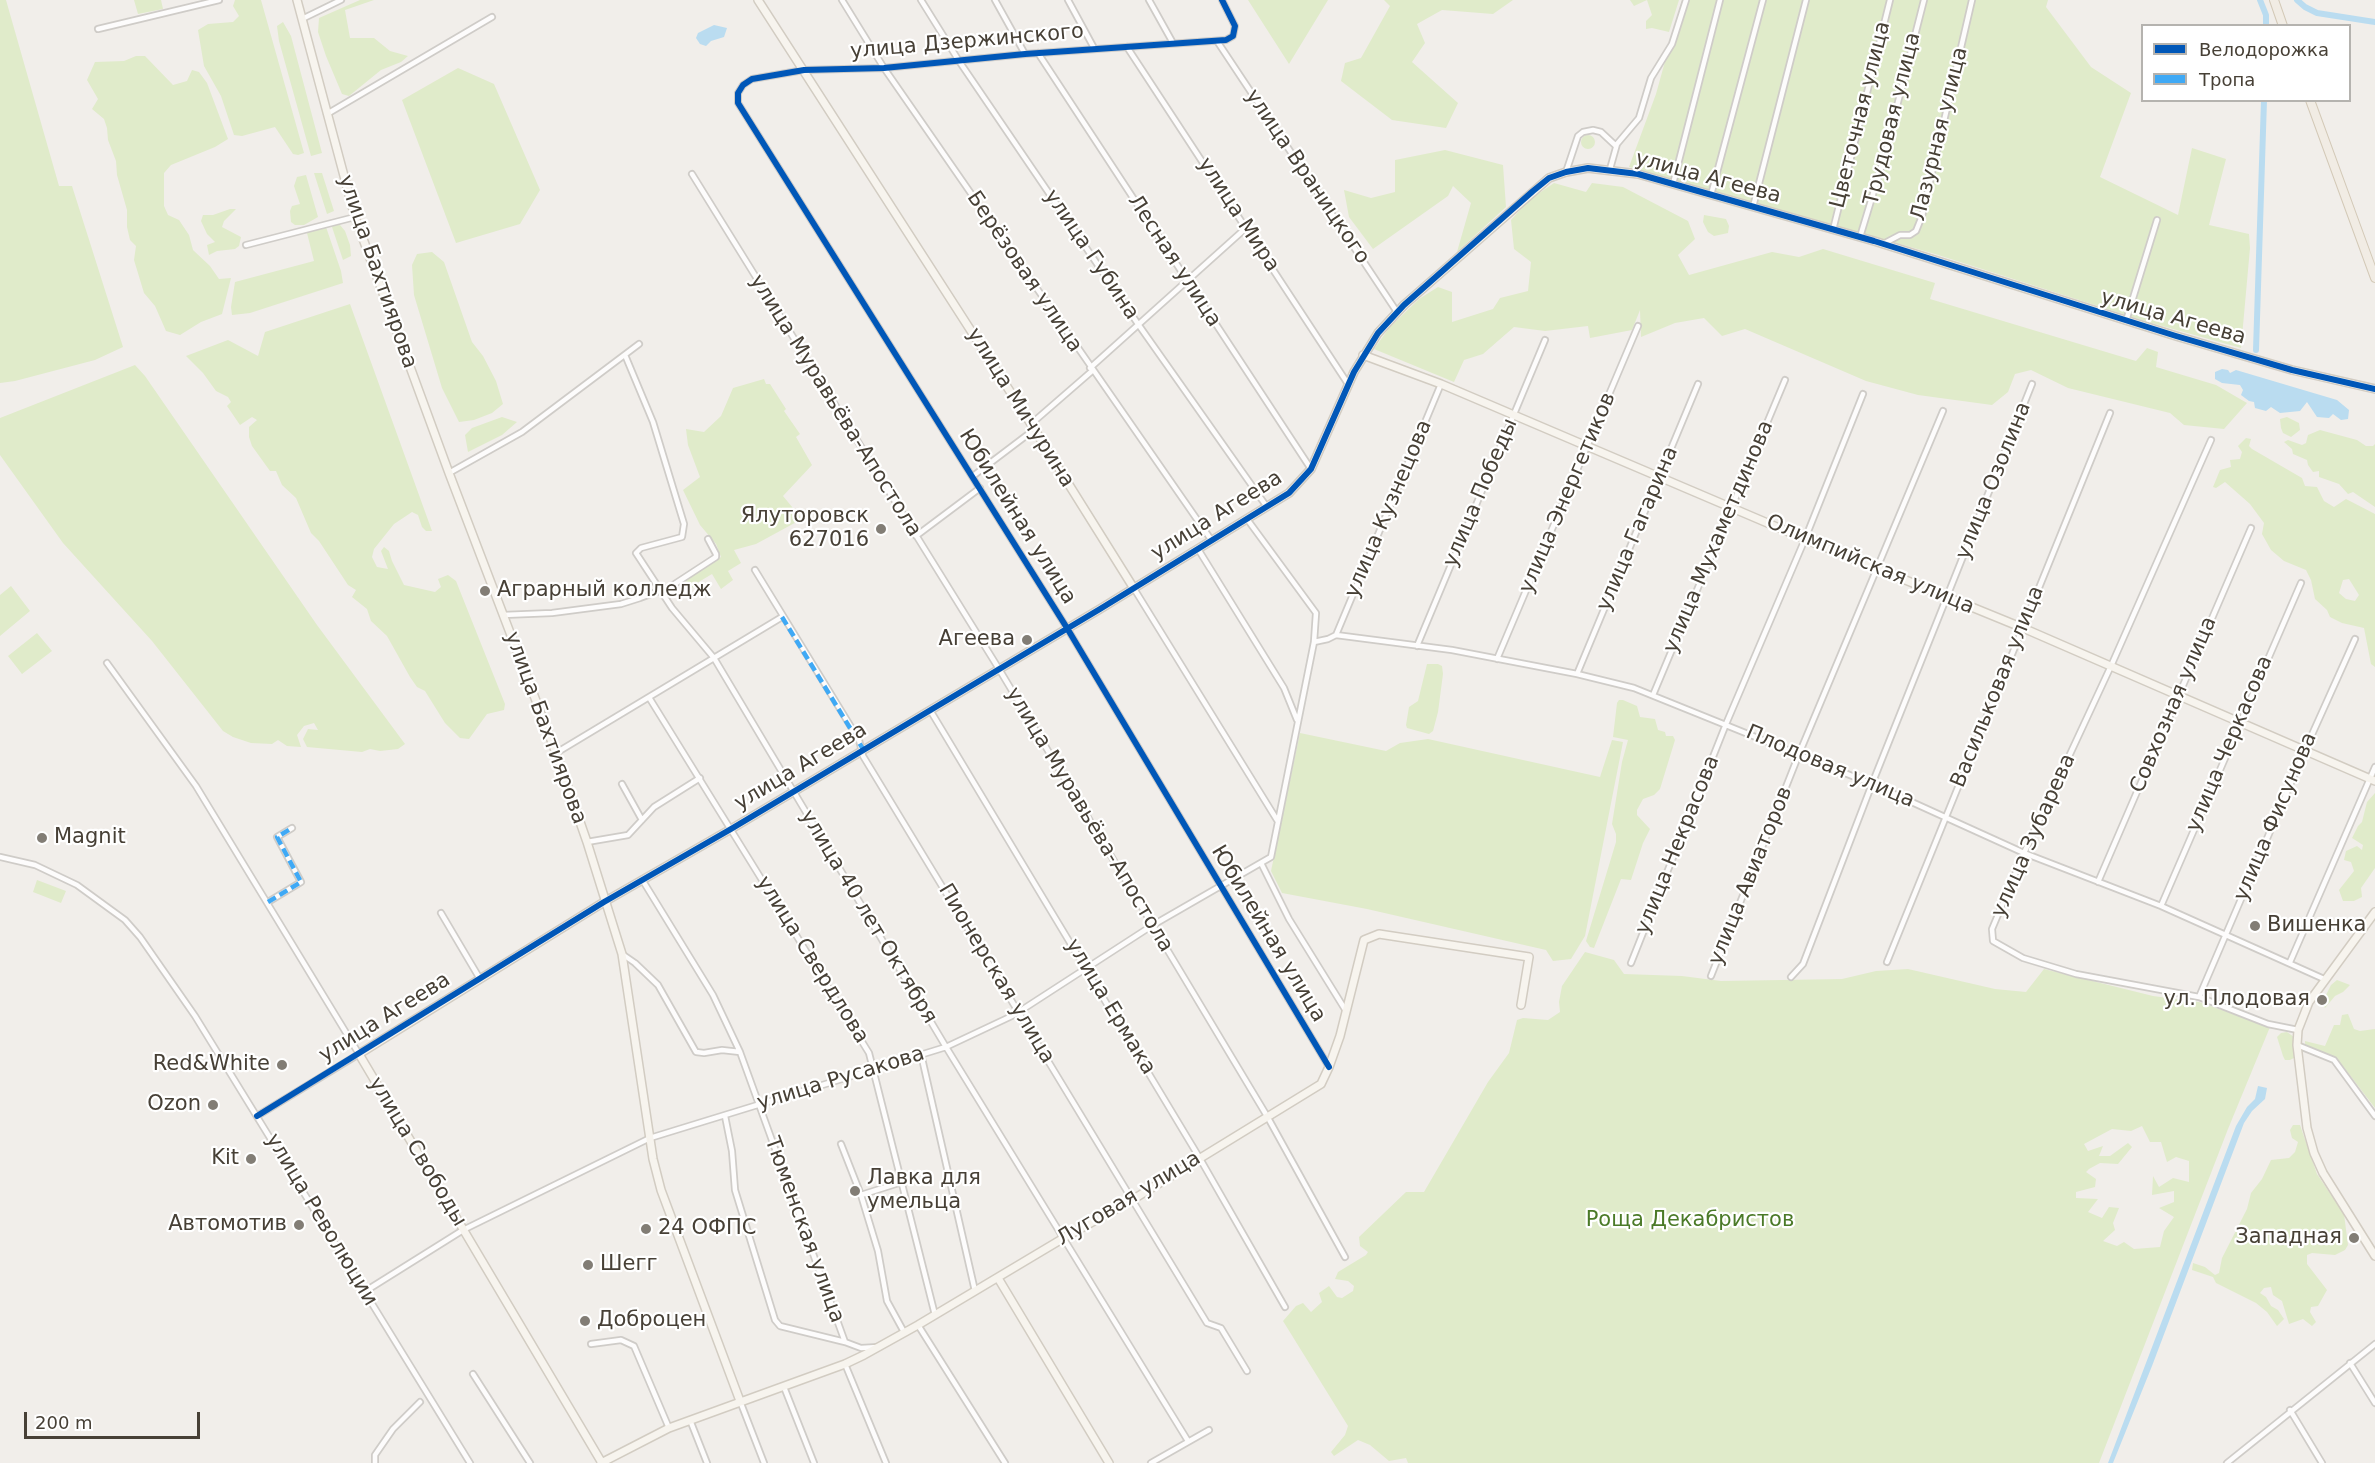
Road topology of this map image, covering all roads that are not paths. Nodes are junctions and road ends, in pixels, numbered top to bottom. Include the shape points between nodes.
1 (219, 0) edge
2 (297, 0) edge
3 (341, 0) edge
4 (758, 0) edge
5 (842, 0) edge
6 (921, 0) edge
7 (995, 0) edge
8 (1068, 0) edge
9 (1149, 0) edge
10 (1222, 0) edge
11 (1686, 0) edge
12 (1720, 0) edge
13 (1762, 0) edge
14 (1806, 0) edge
15 (1890, 0) edge
16 (1924, 0) edge
17 (1972, 0) edge
18 (2274, 0) edge
19 (492, 17) dead end
20 (302, 19) junction
21 (2282, 24) edge
22 (98, 29) dead end
23 (1217, 41) junction
24 (1173, 43) junction
25 (1127, 47) junction
26 (1094, 48) junction
27 (1038, 53) junction
28 (1025, 54) junction
29 (959, 61) junction
30 (884, 68) junction
31 (804, 70) junction
32 (2311, 102) edge
33 (743, 113) joint
34 (327, 114) junction
35 (1616, 146) junction
36 (1610, 169) junction
37 (1566, 172) junction
38 (692, 174) dead end
39 (1672, 184) junction
40 (1711, 195) junction
41 (1753, 207) junction
42 (355, 217) junction
43 (2157, 220) dead end
44 (1247, 227) junction
45 (1833, 230) junction
46 (1860, 237) junction
47 (1882, 244) junction
48 (246, 245) dead end
49 (2375, 278) edge
50 (1186, 280) junction
51 (1397, 312) junction
52 (2126, 321) junction
53 (1138, 324) junction
54 (1638, 326) dead end
55 (1545, 340) dead end
56 (639, 344) dead end
57 (625, 355) junction
58 (1363, 355) junction
59 (1091, 369) junction
60 (1785, 380) dead end
61 (1348, 384) junction
62 (1442, 384) junction
63 (1698, 384) dead end
64 (2032, 384) dead end
65 (2375, 389) edge
66 (1863, 394) dead end
67 (1943, 411) dead end
68 (2110, 413) dead end
69 (1514, 416) junction
70 (1033, 427) junction
71 (2211, 440) dead end
72 (1587, 447) junction
73 (1311, 469) junction
74 (449, 473) junction
75 (973, 476) junction
76 (1660, 477) junction
77 (980, 488) junction
78 (1267, 507) junction
79 (1731, 507) junction
80 (1247, 519) junction
81 (2251, 528) dead end
82 (916, 536) junction
83 (708, 539) dead end
84 (1805, 539) junction
85 (1212, 541) junction
86 (1198, 549) junction
87 (1877, 568) junction
88 (755, 570) dead end
89 (2301, 583) dead end
90 (1133, 587) junction
91 (660, 590) junction
92 (1947, 597) junction
93 (503, 615) junction
94 (782, 617) junction
95 (1067, 628) junction
96 (2023, 628) junction
97 (1336, 635) junction
98 (2355, 639) dead end
99 (1314, 642) junction
100 (1417, 646) junction
101 (714, 658) junction
102 (1497, 659) junction
103 (107, 663) dead end
104 (2111, 666) junction
105 (999, 669) junction
106 (1577, 674) junction
107 (1653, 695) junction
108 (2178, 695) junction
109 (650, 699) junction
110 (930, 710) junction
111 (1298, 722) junction
112 (2240, 722) junction
113 (1726, 724) junction
114 (863, 749) junction
115 (2305, 750) junction
116 (556, 753) junction
117 (1799, 754) junction
118 (2375, 766) edge
119 (700, 778) junction
120 (2372, 780) edge
121 (622, 784) dead end
122 (1872, 784) junction
123 (794, 791) junction
124 (1945, 816) junction
125 (642, 820) junction
126 (1277, 820) junction
127 (292, 828) dead end
128 (731, 829) junction
129 (587, 842) junction
130 (2024, 853) junction
131 (0, 857) edge
132 (1261, 864) junction
133 (643, 881) junction
134 (2098, 882) junction
135 (1220, 886) junction
136 (268, 902) junction
137 (604, 902) junction
138 (2161, 906) junction
139 (2375, 912) edge
140 (441, 913) dead end
141 (1153, 925) junction
142 (2226, 934) junction
143 (622, 954) junction
144 (1887, 962) dead end
145 (2290, 962) junction
146 (1631, 963) dead end
147 (1086, 968) junction
148 (1711, 976) dead end
149 (1791, 977) dead end
150 (480, 979) junction
151 (2324, 979) junction
152 (2199, 997) junction
153 (1521, 1005) dead end
154 (1346, 1011) junction
155 (1020, 1013) junction
156 (2298, 1030) junction
157 (2297, 1045) junction
158 (945, 1047) junction
159 (741, 1052) junction
160 (359, 1054) junction
161 (921, 1054) junction
162 (1329, 1067) junction
163 (874, 1070) junction
164 (760, 1105) junction
165 (257, 1116) junction
166 (725, 1116) junction
167 (1267, 1116) junction
168 (2375, 1116) edge
169 (650, 1138) junction
170 (841, 1144) dead end
171 (1199, 1157) junction
172 (902, 1182) junction
173 (861, 1196) junction
174 (1132, 1200) junction
175 (463, 1230) junction
176 (1062, 1239) junction
177 (2375, 1256) edge
178 (1345, 1257) dead end
179 (998, 1278) junction
180 (975, 1291) junction
181 (364, 1292) junction
182 (1286, 1307) dead end
183 (935, 1315) junction
184 (918, 1325) junction
185 (904, 1332) junction
186 (845, 1342) junction
187 (591, 1344) dead end
188 (2375, 1344) edge
189 (879, 1347) junction
190 (2350, 1363) junction
191 (845, 1364) junction
192 (1247, 1371) dead end
193 (473, 1374) dead end
194 (783, 1387) junction
195 (740, 1401) junction
196 (420, 1402) dead end
197 (2375, 1403) edge
198 (2290, 1410) junction
199 (690, 1420) junction
200 (669, 1428) junction
201 (1209, 1430) dead end
202 (1188, 1441) junction
203 (375, 1463) edge
204 (470, 1463) edge
205 (530, 1463) edge
206 (602, 1463) edge
207 (707, 1463) edge
208 (764, 1463) edge
209 (814, 1463) edge
210 (886, 1463) edge
211 (1005, 1463) edge
212 (1109, 1463) edge
213 (1151, 1463) edge
214 (2227, 1463) edge
215 (2322, 1463) edge

1 - 22 street
2 - 20 street, улица Бахтиярова
3 - 20 street
4 - 31 street, улица Мичурина
5 - 30 street, Берёзовая улица
6 - 29 street, улица Губина
7 - 28 street
8 - 26 street
9 - 24 street
10 - 23 street, улица Дзержинского via 1235,26 1233,36
11 - 35 street via 1672,44 1651,78 1639,118
12 - 39 street
13 - 40 street
14 - 41 street
15 - 45 street, Цветочная улица
16 - 46 street, Трудовая улица
17 - 47 street, Лазурная улица via 1922,216 1910,236
18 - 21 main road
19 - 34 street
20 - 34 street, улица Бахтиярова
23 - 24 street, улица Дзержинского
23 - 51 street, улица Враницкого
24 - 25 street, улица Дзержинского
25 - 26 street, улица Дзержинского
25 - 44 street, улица Мира
26 - 27 street, улица Дзержинского
27 - 28 street, улица Дзержинского
27 - 50 street, Лесная улица
28 - 29 street, улица Дзержинского
29 - 30 street, улица Дзержинского
29 - 53 street, улица Губина
30 - 31 street, улица Дзержинского
30 - 59 street, Берёзовая улица
31 - 33 street, улица Дзержинского via 752,79 743,85 738,93
31 - 70 street, улица Мичурина
32 - 49 main road
33 - 75 street, Юбилейная улица
34 - 42 street, улица Бахтиярова
35 - 36 street
35 - 37 street via 1601,132 1583,132 1578,136
36 - 37 street, улица Агеева
36 - 39 street, улица Агеева
37 - 51 street, улица Агеева via 1533,190
38 - 82 street, улица Муравьёва-Апостола
39 - 40 street, улица Агеева
40 - 41 street, улица Агеева
41 - 45 street, улица Агеева
42 - 48 street
42 - 74 street, улица Бахтиярова
43 - 52 street
44 - 50 street
44 - 61 street, улица Мира
45 - 46 street, улица Агеева
46 - 47 street, улица Агеева
47 - 52 street, улица Агеева
50 - 53 street
50 - 73 street, Лесная улица
51 - 58 street, улица Агеева
52 - 65 street, улица Агеева via 2292,370
53 - 59 street
53 - 78 street, улица Губина
54 - 72 street, улица Энергетиков
55 - 69 street, улица Победы
56 - 57 street
57 - 74 street via 522,432
57 - 91 street, улица 40 лет Октября via 654,422 684,524 681,537 641,548 636,553
58 - 61 street, улица Агеева
58 - 62 street, Олимпийская улица
59 - 70 street
59 - 85 street, Берёзовая улица
60 - 79 street, улица Мухаметдинова
61 - 73 street, улица Агеева
62 - 69 street, Олимпийская улица
62 - 97 street, улица Кузнецова
63 - 76 street, улица Гагарина
64 - 92 street, улица Озолина
66 - 84 street, улица Некрасова
67 - 87 street, улица Авиаторов
68 - 96 street, Васильковая улица
69 - 72 street, Олимпийская улица
69 - 100 street, улица Победы
70 - 75 street
70 - 90 street, улица Мичурина
71 - 104 street, улица Зубарева
72 - 76 street, Олимпийская улица
72 - 102 street, улица Энергетиков
73 - 78 street, улица Агеева via 1289,493
74 - 93 street, улица Бахтиярова
75 - 77 street, Юбилейная улица
76 - 79 street, Олимпийская улица
76 - 106 street, улица Гагарина
77 - 82 street
77 - 95 street, Юбилейная улица
78 - 80 street, улица Агеева
79 - 84 street, Олимпийская улица
79 - 107 street, улица Мухаметдинова
80 - 85 street, улица Агеева
80 - 99 street via 1316,613
81 - 108 street, Совхозная улица
82 - 105 street, улица Муравьёва-Апостола
83 - 91 street via 716,556
84 - 87 street, Олимпийская улица
84 - 113 street, улица Некрасова
85 - 86 street, улица Агеева
86 - 90 street, улица Агеева
86 - 111 street via 1284,688
87 - 92 street, Олимпийская улица
87 - 117 street, улица Авиаторов
88 - 94 street, Пионерская улица
89 - 112 street, улица Черкасова
90 - 95 street, улица Агеева
90 - 126 street, улица Мичурина
91 - 93 street via 621,604
91 - 101 street, улица 40 лет Октября
92 - 96 street, Олимпийская улица
92 - 122 street, улица Озолина
93 - 116 street, улица Бахтиярова
94 - 101 street
94 - 114 street, Пионерская улица
95 - 105 street, улица Агеева
95 - 135 street, Юбилейная улица
96 - 104 street, Олимпийская улица
96 - 124 street, Васильковая улица
97 - 99 street, Плодовая улица
97 - 100 street, Плодовая улица
98 - 115 street, улица Фисунова
99 - 111 street
100 - 102 street, Плодовая улица
101 - 109 street
101 - 123 street, улица 40 лет Октября
102 - 106 street, Плодовая улица
103 - 136 street, улица Свободы via 196,786
104 - 108 street, Олимпийская улица
104 - 130 street, улица Зубарева
105 - 110 street, улица Агеева
105 - 141 street, улица Муравьёва-Апостола
106 - 107 street, Плодовая улица
107 - 113 street, Плодовая улица
108 - 112 street, Олимпийская улица
108 - 134 street, Совхозная улица
109 - 116 street
109 - 119 street, улица Свердлова
110 - 114 street, улица Агеева
110 - 147 street, улица Ермака
111 - 126 street
112 - 115 street, Олимпийская улица
112 - 138 street, улица Черкасова
113 - 117 street, Плодовая улица
113 - 146 street, улица Некрасова
114 - 123 street, улица Агеева
114 - 155 street, Пионерская улица via 863,756
115 - 120 street, Олимпийская улица
115 - 142 street, улица Фисунова
116 - 129 street, улица Бахтиярова
117 - 122 street, Плодовая улица
117 - 148 street, улица Авиаторов
118 - 120 street
119 - 125 street via 654,807
119 - 128 street, улица Свердлова
120 - 145 street
121 - 125 street
122 - 124 street, Плодовая улица
122 - 149 street, улица Озолина via 1803,964
123 - 128 street, улица Агеева
123 - 158 street, улица 40 лет Октября
124 - 130 street, Плодовая улица
124 - 144 street, Васильковая улица
125 - 129 street via 628,834
126 - 132 street via 1271,857
127 - 136 street via 278,837 301,882
128 - 133 street, улица Агеева
128 - 163 street, улица Свердлова via 869,1053
129 - 137 street, улица Бахтиярова
130 - 134 street, Плодовая улица
130 - 152 street, улица Зубарева via 1992,929 1993,941 2023,958 2076,974
131 - 165 street, улица Революции via 54,873 125,920 165,970
132 - 135 street, улица Русакова
132 - 154 street via 1289,919
133 - 137 street, улица Агеева
133 - 159 street, Тюменская улица via 713,995
134 - 138 street, Плодовая улица
135 - 141 street, улица Русакова
135 - 162 street, Юбилейная улица
136 - 160 street, улица Свободы
137 - 143 street, улица Бахтиярова
137 - 150 street, улица Агеева
138 - 142 street, Плодовая улица
139 - 151 street
140 - 150 street
141 - 147 street, улица Русакова
141 - 167 street, улица Муравьёва-Апостола
142 - 145 street, Плодовая улица
142 - 152 street, улица Фисунова
143 - 159 street via 658,986 696,1052
143 - 169 street, улица Бахтиярова
145 - 151 street, Плодовая улица
147 - 155 street, улица Русакова
147 - 171 street, улица Ермака
150 - 160 street, улица Агеева
151 - 156 street via 2308,1002
152 - 156 street, улица Зубарева via 2268,1024
153 - 154 street, Луговая улица via 1529,957 1379,933 1364,940
154 - 162 street, Луговая улица
155 - 158 street, улица Русакова
155 - 174 street, Пионерская улица
156 - 157 street
157 - 168 street via 2334,1060
157 - 177 street via 2307,1128 2314,1153
158 - 161 street, улица Русакова
158 - 176 street, улица 40 лет Октября
159 - 164 street, Тюменская улица
160 - 165 street, улица Агеева
160 - 175 street, улица Свободы
161 - 163 street, улица Русакова
161 - 180 street
162 - 167 street, Луговая улица via 1321,1084
163 - 164 street, улица Русакова
163 - 172 street, улица Свердлова
164 - 166 street, улица Русакова
164 - 186 street, Тюменская улица
165 - 181 street, улица Революции
166 - 169 street, улица Русакова
166 - 186 street via 735,1190 775,1320 780,1326
167 - 171 street, Луговая улица
167 - 178 street, улица Муравьёва-Апостола
169 - 175 street, улица Русакова
169 - 195 street, улица Бахтиярова via 661,1190
170 - 173 street
171 - 174 street, Луговая улица
171 - 182 street, улица Ермака
172 - 173 street
172 - 183 street, улица Свердлова
173 - 185 street via 878,1251 887,1301
174 - 176 street, Луговая улица
174 - 192 street, Пионерская улица via 1207,1323 1221,1328
175 - 181 street, улица Русакова
175 - 206 street, улица Свободы
176 - 179 street, Луговая улица
176 - 202 street, улица 40 лет Октября
179 - 180 street, Луговая улица
179 - 212 street
180 - 183 street, Луговая улица
181 - 204 street, улица Революции
183 - 184 street, Луговая улица
184 - 185 street, Луговая улица
184 - 211 street
185 - 189 street, Луговая улица
186 - 189 street, Тюменская улица via 861,1348
187 - 200 street via 621,1340 634,1346
188 - 190 street
189 - 191 street, Луговая улица
190 - 197 street
190 - 198 street
191 - 194 street, Луговая улица
191 - 210 street
193 - 205 street
194 - 195 street, Луговая улица
194 - 209 street
195 - 199 street, Луговая улица
195 - 208 street, улица Бахтиярова
196 - 203 street via 393,1430 375,1455
198 - 214 street
198 - 215 street
199 - 200 street, Луговая улица
199 - 207 street
200 - 206 street, Луговая улица
201 - 202 street
202 - 213 street

